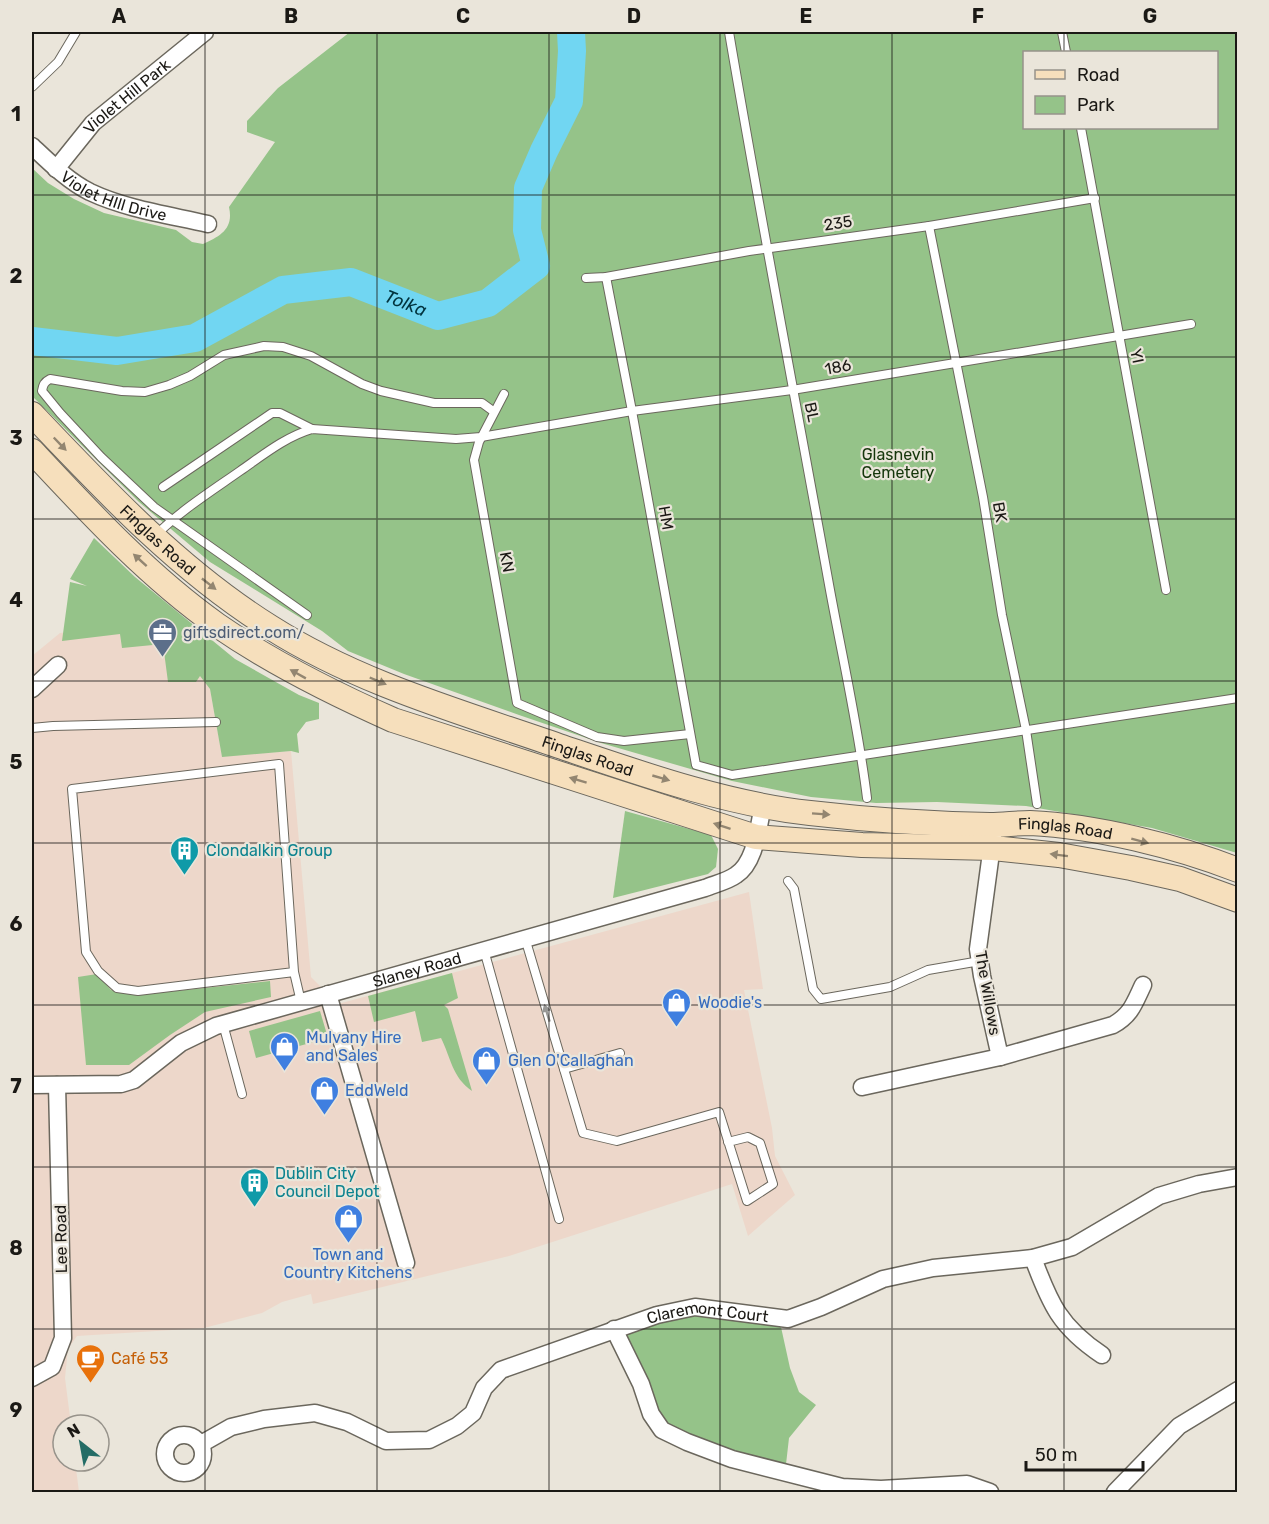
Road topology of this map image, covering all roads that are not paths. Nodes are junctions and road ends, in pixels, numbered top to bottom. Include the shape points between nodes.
1 (76, 32) edge
2 (205, 32) edge
3 (729, 32) edge
4 (1062, 32) edge
5 (1066, 51) edge
6 (32, 87) edge
7 (1081, 129) edge
8 (32, 146) edge
9 (56, 169) junction
10 (1095, 198) junction
11 (208, 224) dead end
12 (929, 226) junction
13 (767, 249) junction
14 (606, 277) junction
15 (586, 278) dead end
16 (1191, 324) dead end
17 (1118, 337) junction
18 (956, 362) junction
19 (792, 390) junction
20 (504, 394) dead end
21 (493, 411) junction
22 (632, 411) junction
23 (32, 414) edge
24 (312, 429) junction
25 (486, 436) junction
26 (37, 460) edge
27 (163, 487) dead end
28 (172, 519) junction
29 (154, 537) junction
30 (1166, 590) dead end
31 (307, 615) dead end
32 (58, 665) dead end
33 (32, 689) edge
34 (1238, 698) edge
35 (216, 722) dead end
36 (32, 728) edge
37 (1026, 730) junction
38 (690, 734) junction
39 (862, 755) junction
40 (867, 798) dead end
41 (1037, 804) dead end
42 (763, 806) junction
43 (993, 836) junction
44 (756, 837) junction
45 (1238, 870) edge
46 (788, 881) dead end
47 (1238, 900) edge
48 (525, 938) junction
49 (484, 950) junction
50 (980, 961) junction
51 (294, 972) junction
52 (1143, 985) dead end
53 (328, 994) junction
54 (301, 1002) junction
55 (223, 1024) junction
56 (620, 1053) dead end
57 (1000, 1057) junction
58 (564, 1069) junction
59 (32, 1085) edge
60 (57, 1085) junction
61 (862, 1087) dead end
62 (242, 1094) dead end
63 (728, 1142) junction
64 (1238, 1177) edge
65 (559, 1219) dead end
66 (1033, 1258) junction
67 (406, 1263) dead end
68 (614, 1329) junction
69 (1102, 1355) dead end
70 (32, 1378) edge
71 (1238, 1390) edge
72 (201, 1444) dead end
73 (990, 1492) edge
74 (1115, 1492) edge

1 - 6 lane via 58,62
2 - 9 street, Violet Hill Park via 93,123
3 - 13 lane, BL
4 - 5 lane
7 - 10 lane, YI
8 - 9 street, Violet HIll Drive
9 - 11 street, Violet HIll Drive via 90,191 126,205
10 - 12 lane, 235
10 - 17 lane, YI
12 - 13 lane, 235
12 - 18 lane, BK
13 - 14 lane, 235
13 - 19 lane, BL
14 - 15 lane, 235
14 - 22 lane, HM
16 - 17 lane, 186
17 - 18 lane, 186
17 - 30 lane, YI
18 - 19 lane, 186
18 - 37 lane, BK
19 - 22 lane, 186
19 - 39 lane, BL
20 - 21 lane, KN
21 - 25 lane, KN
21 - 28 lane via 482,403 434,403 390,393 362,384 311,356 264,346 224,355 169,386 145,392 46,381 42,391 60,413 154,507
22 - 25 lane, 186
22 - 38 lane, HM
23 -> 29 main road, Finglas Road
24 - 25 lane, 186 via 456,439
24 - 27 lane via 273,413
24 - 28 lane via 288,438
25 - 38 lane, KN via 474,459 517,703 597,737 624,741
44 -> 26 main road, Finglas Road via 393,720 341,697 235,636 175,592
28 - 29 lane
28 - 31 lane
29 -> 42 main road, Finglas Road via 210,585 270,627 334,662 411,695 611,763
32 - 33 street
34 - 37 lane
35 - 36 lane
37 - 39 lane
37 - 41 lane, BK
38 - 39 lane, HM via 696,765 732,775
39 - 40 lane, BL
42 -> 43 main road, Finglas Road
42 - 44 street, Slaney Road
43 - 44 main road, Finglas Road via 862,845
43 -> 45 main road, Finglas Road via 1029,823 1098,832 1154,844
47 -> 43 main road, Finglas Road via 1180,879 1059,855
43 - 50 street, The Willows via 978,949
44 - 48 street, Slaney Road via 745,866 736,876
46 - 50 lane via 794,889 813,989 821,999 890,987 928,970
48 - 49 street, Slaney Road
58 -> 48 lane
49 - 53 street, Slaney Road
49 - 65 lane
50 - 57 street, The Willows
51 - 51 lane via 279,764 72,789 86,952 117,988 138,991
51 - 54 lane
52 - 57 street via 1132,1010 1113,1025
53 - 54 street, Slaney Road
53 - 67 street
54 - 55 street, Slaney Road
55 - 60 street, Slaney Road via 181,1044 134,1080 121,1084
55 - 62 lane
56 - 58 lane
57 - 61 street, The Willows
58 - 63 lane via 583,1133 617,1141 719,1112
59 - 60 street, Slaney Road
60 - 70 street, Lee Road via 63,1338 52,1367
63 - 63 lane via 747,1201 773,1184 760,1143 748,1137
64 - 66 street, Claremont Court via 1159,1196 1072,1247
66 - 68 street, Claremont Court via 933,1268 883,1280 788,1319 695,1307
66 - 69 street via 1054,1310 1081,1341
68 - 72 street, Claremont Court via 501,1370 484,1388 473,1413 429,1440 386,1441 347,1422 315,1413 231,1427
68 - 73 street via 651,1413 663,1430 687,1442 732,1459 842,1487 967,1484
71 - 74 street via 1179,1426

